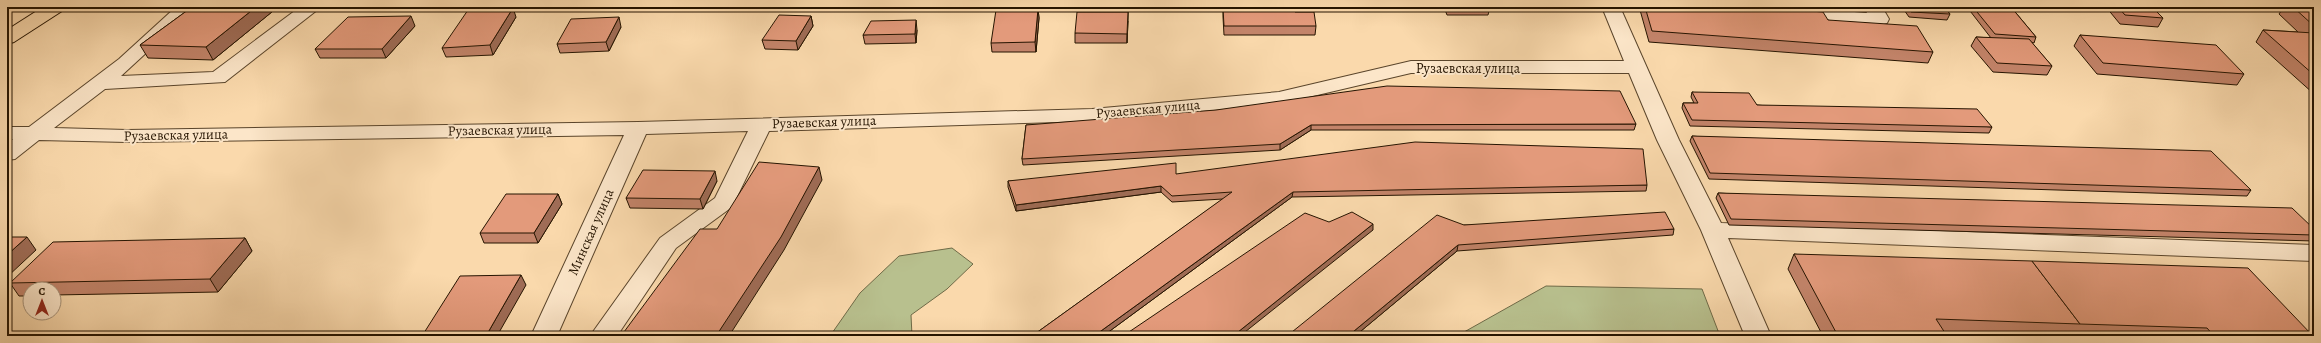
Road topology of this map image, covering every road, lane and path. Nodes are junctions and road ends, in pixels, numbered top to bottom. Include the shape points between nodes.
1 (56, 7) edge
2 (187, 7) edge
3 (312, 7) edge
4 (1612, 7) edge
5 (1873, 7) edge
6 (1803, 14) edge
7 (7, 38) edge
8 (1637, 68) junction
9 (100, 82) junction
10 (762, 124) junction
11 (638, 128) junction
12 (7, 133) edge
13 (34, 133) junction
14 (7, 154) edge
15 (1714, 230) junction
16 (2314, 253) edge
17 (544, 336) edge
18 (603, 336) edge
19 (1758, 336) edge

1 - 7 main road
2 - 9 street via 126,63
3 - 9 street via 218,78
4 - 8 street
5 - 6 street via 1880,19
8 - 10 street, Рузаевская улица via 1411,68 1279,98 1092,115
8 - 15 street via 1668,140
9 - 13 street
10 - 11 street, Рузаевская улица
10 - 18 street via 724,202 668,244
11 - 13 street, Рузаевская улица via 127,136
11 - 17 street, Минская улица
12 - 13 street, Рузаевская улица
13 - 14 street
15 - 16 street
15 - 19 street

